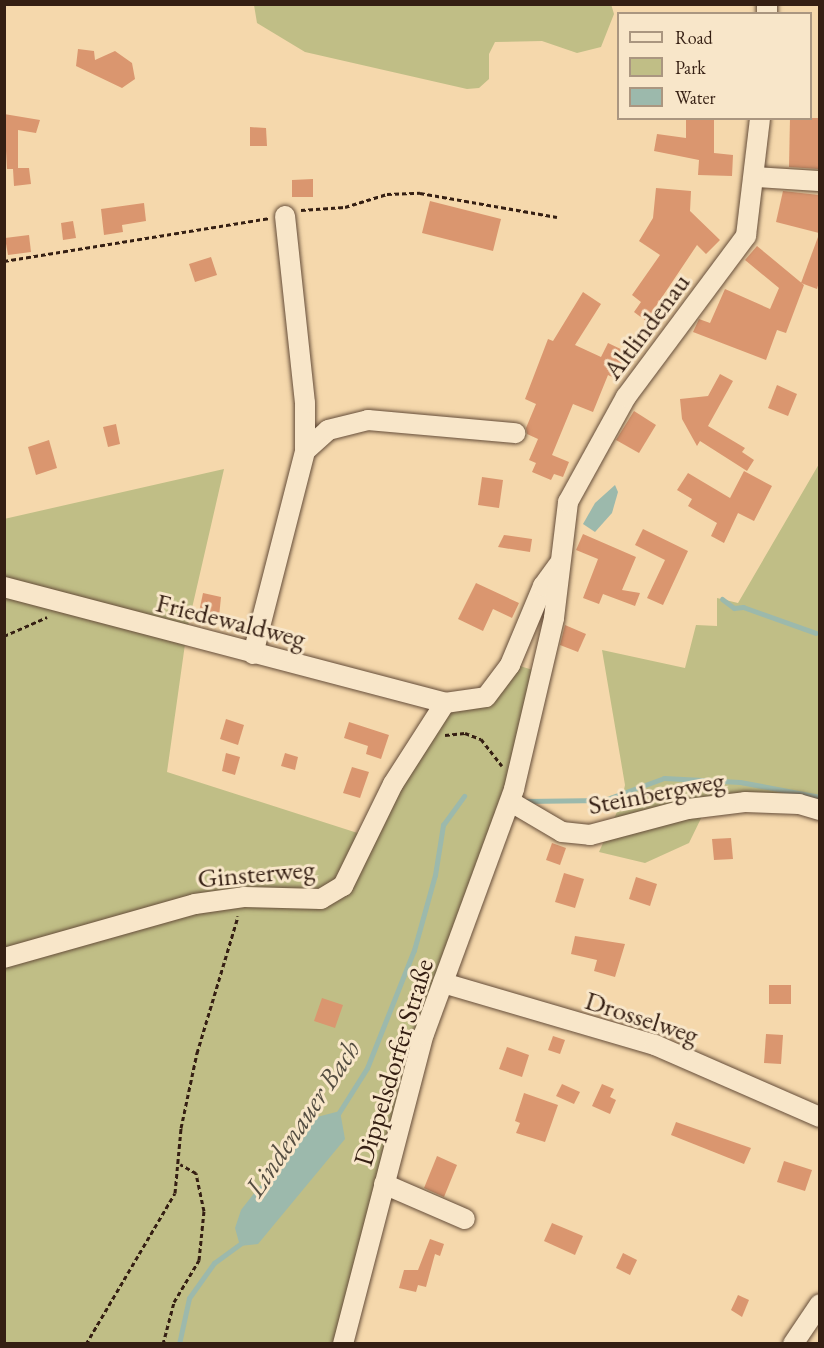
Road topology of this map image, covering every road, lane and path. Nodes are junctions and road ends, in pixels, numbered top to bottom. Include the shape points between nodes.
1 (760, 120) edge
2 (756, 177) junction
3 (819, 181) edge
4 (285, 216) dead end
5 (515, 433) dead end
6 (305, 451) junction
7 (560, 562) junction
8 (4, 587) edge
9 (31, 624) dead end
10 (4, 636) edge
11 (253, 654) junction
12 (445, 703) junction
13 (419, 737) junction
14 (512, 795) junction
15 (819, 810) edge
16 (244, 897) junction
17 (4, 958) edge
18 (443, 983) junction
19 (819, 1117) edge
20 (180, 1164) junction
21 (384, 1184) junction
22 (465, 1219) dead end
23 (819, 1304) edge
24 (86, 1344) edge
25 (163, 1344) edge
26 (343, 1344) edge
27 (793, 1344) edge

1 - 2 street, Altlindenau
2 - 3 street
2 - 7 street, Altlindenau via 746,236 626,397 585,468 568,502
4 - 6 street via 305,403
5 - 6 street via 368,420 328,430
6 - 11 street
7 - 12 street, Altlindenau via 543,586 510,666 486,697
7 - 14 street, Altlindenau via 554,618
8 - 11 street, Friedewaldweg
9 - 10 path
11 - 12 street, Friedewaldweg
12 - 13 street, Ginsterweg
13 - 14 path via 465,733 481,739 496,753
13 - 16 street, Ginsterweg via 343,886 321,899
14 - 15 street, Steinbergweg via 562,832 590,835 688,808 745,802 799,804
14 - 18 street, Dippelsdorfer Straße
16 - 17 street, Ginsterweg via 195,904
16 - 20 path via 197,1053 181,1128
18 - 19 street, Drosselweg via 655,1045
18 - 21 street, Dippelsdorfer Straße via 424,1034
20 - 24 path via 175,1193
20 - 25 path via 196,1173 204,1211 199,1260 174,1302
21 - 22 street
21 - 26 street, Dippelsdorfer Straße
23 - 27 street

